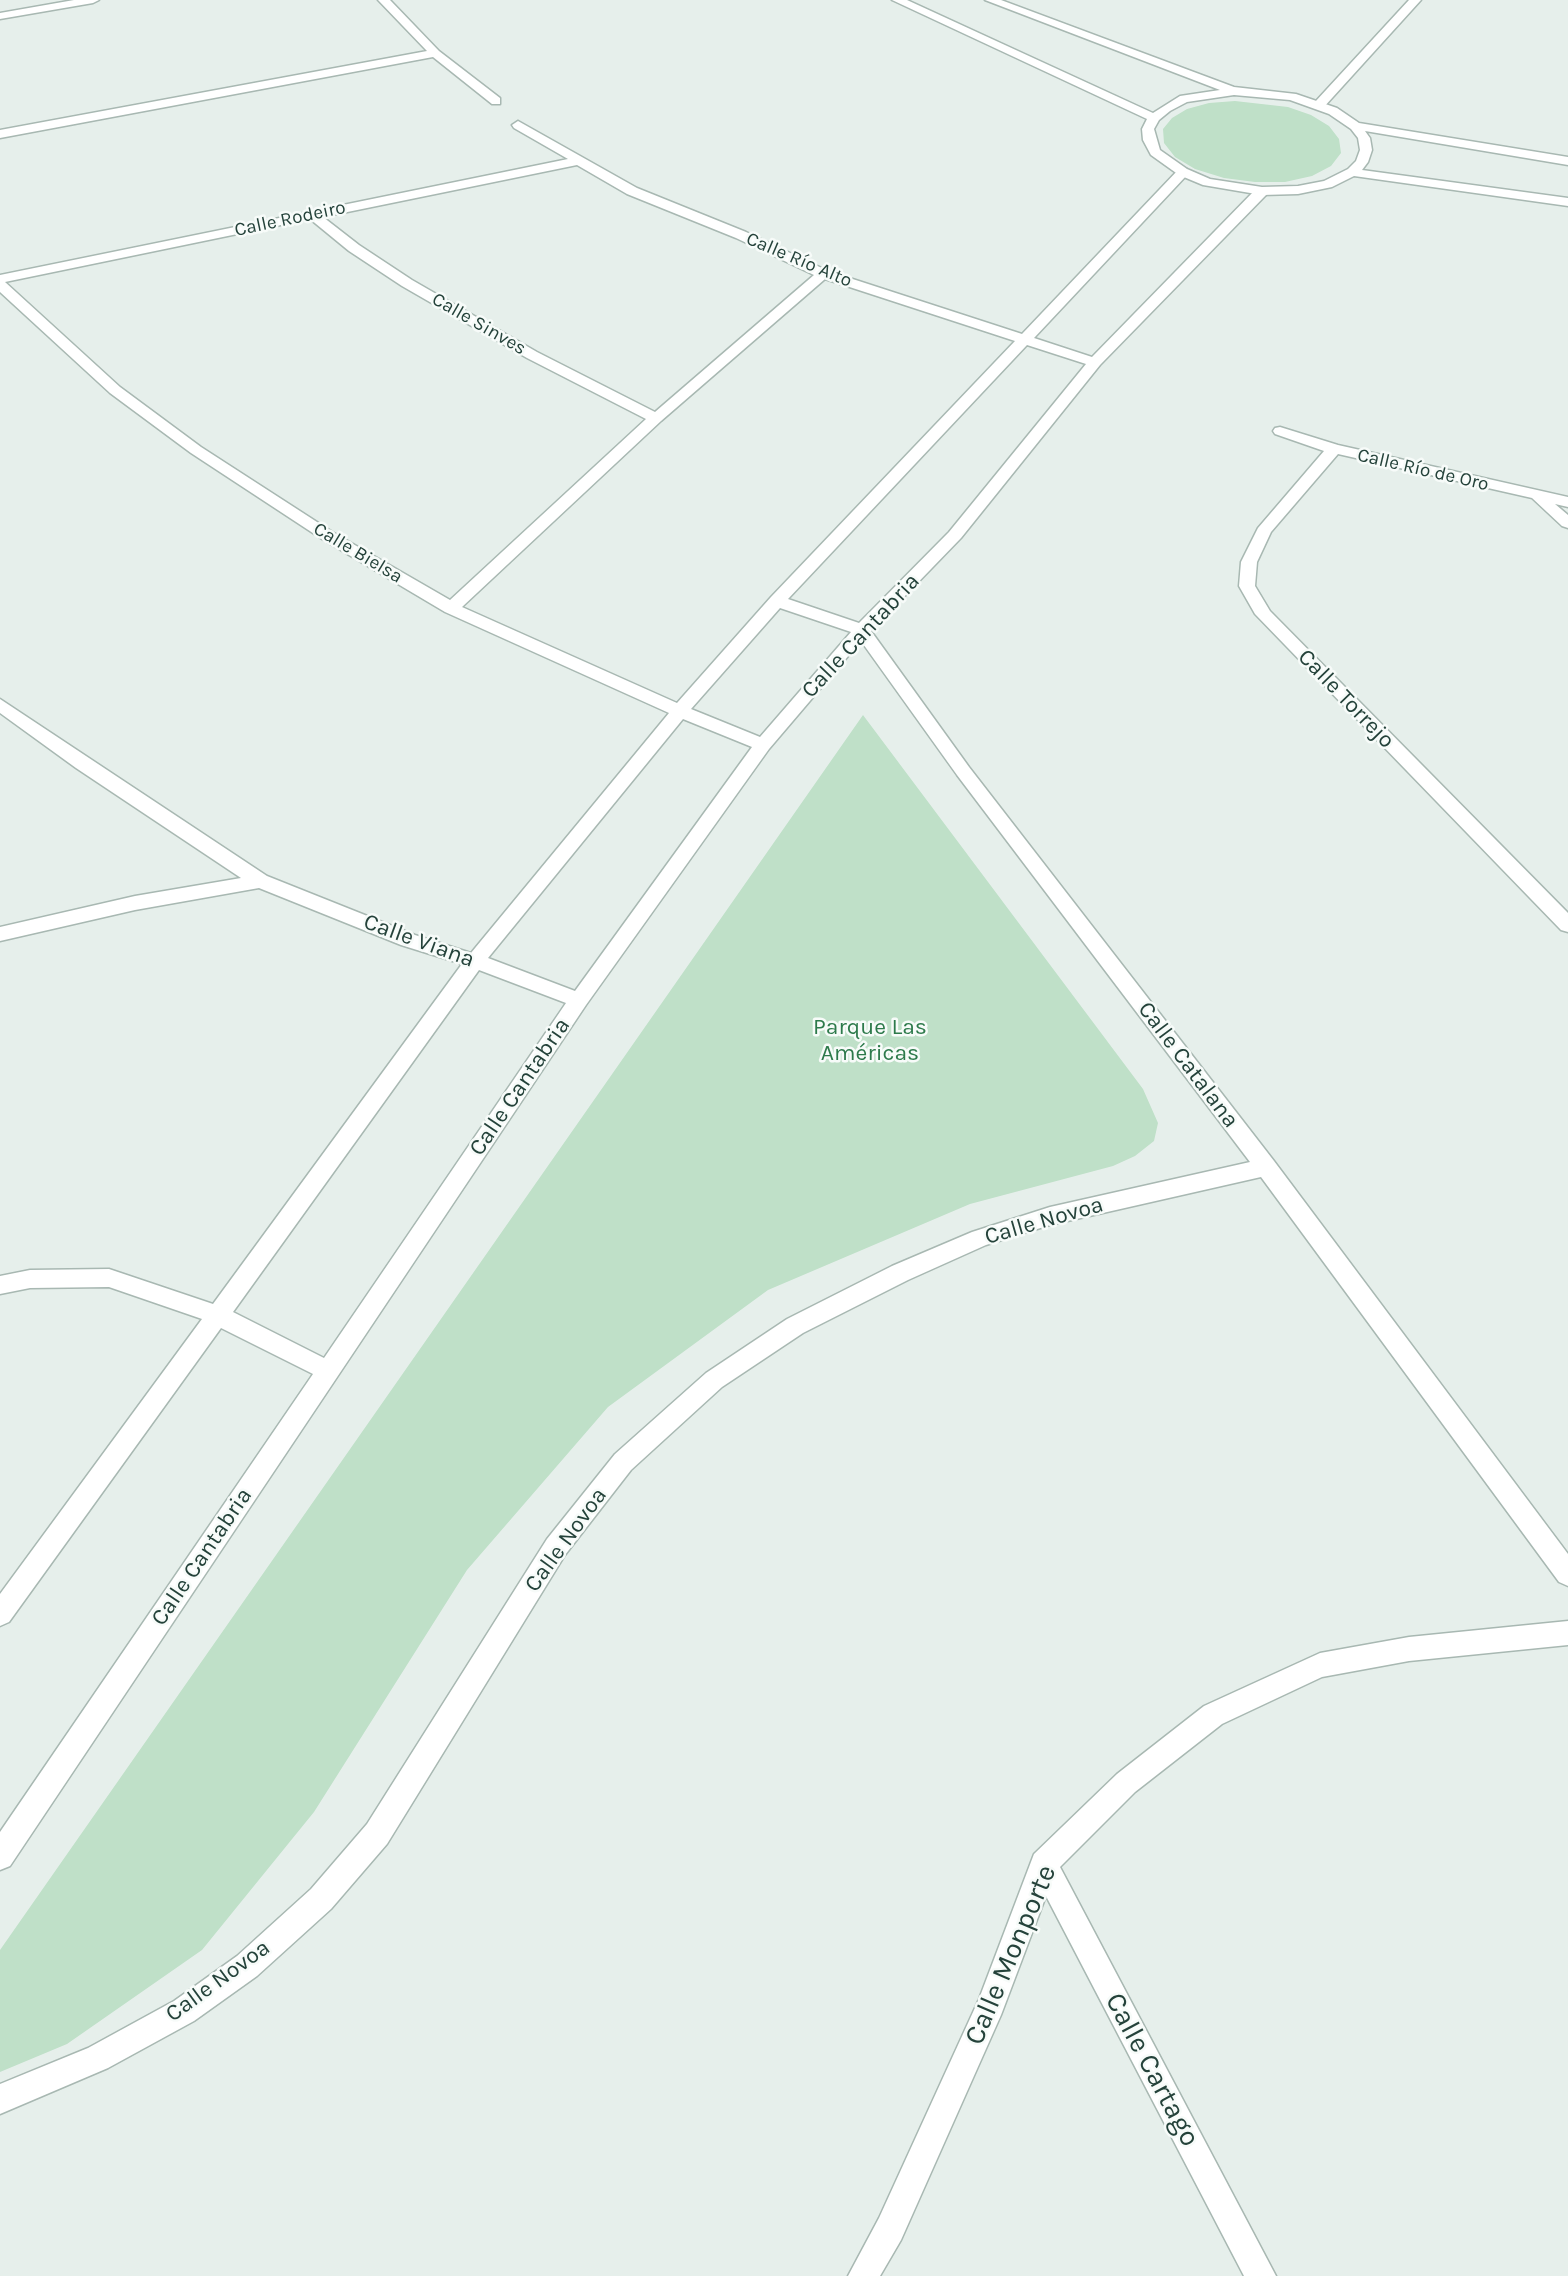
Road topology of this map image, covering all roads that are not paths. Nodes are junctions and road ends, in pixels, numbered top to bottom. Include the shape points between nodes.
1 (93, 0) edge
2 (384, 0) edge
3 (898, 0) edge
4 (991, 0) edge
5 (1415, 0) edge
6 (0, 16) edge
7 (435, 53) junction
8 (1234, 91) junction
9 (496, 101) dead end
10 (1319, 105) junction
11 (1154, 118) junction
12 (518, 125) dead end
13 (1355, 126) junction
14 (0, 134) edge
15 (581, 160) junction
16 (1568, 161) edge
17 (1183, 172) junction
18 (1352, 172) junction
19 (1262, 191) junction
20 (1568, 202) edge
21 (311, 215) junction
22 (823, 274) junction
23 (0, 279) edge
24 (0, 285) edge
25 (1022, 340) junction
26 (1095, 362) junction
27 (656, 418) junction
28 (1280, 431) dead end
29 (1334, 449) junction
30 (1538, 497) junction
31 (1568, 502) edge
32 (1568, 523) edge
33 (777, 601) junction
34 (451, 608) junction
35 (862, 629) junction
36 (0, 705) edge
37 (680, 711) junction
38 (763, 744) junction
39 (260, 881) junction
40 (1568, 925) edge
41 (0, 934) edge
42 (475, 961) junction
43 (579, 1000) junction
44 (1266, 1167) junction
45 (0, 1285) edge
46 (218, 1315) junction
47 (328, 1371) junction
48 (1568, 1574) edge
49 (0, 1614) edge
50 (1568, 1633) edge
51 (0, 1856) edge
52 (1044, 1864) junction
53 (0, 2099) edge
54 (863, 2276) edge
55 (1261, 2276) edge

1 - 6 street
2 - 7 street
3 - 11 street
4 - 8 street
5 - 10 street
7 - 9 street
7 - 14 street
8 - 10 street via 1278,94
8 - 11 street via 1184,99
10 - 13 street
11 - 17 street via 1148,129 1149,141 1167,163
12 - 15 street, Calle Río Alto
13 - 16 street
13 - 18 street via 1366,150
15 - 21 street, Calle Rodeiro
15 - 22 street, Calle Río Alto via 632,191
17 - 19 street via 1220,185
17 - 25 street
18 - 19 street via 1328,184
18 - 20 street
19 - 26 street, Calle Cantabria
21 - 23 street, Calle Rodeiro
21 - 27 street, Calle Sinves via 407,283 532,355
22 - 25 street, Calle Río Alto
22 - 27 street
24 - 34 street, Calle Bielsa via 115,390 196,450 328,536
25 - 26 street, Calle Río Alto
25 - 33 street
26 - 35 street, Calle Cantabria via 955,536
27 - 34 street
28 - 29 street, Calle Río de Oro
29 - 30 street, Calle Río de Oro
29 - 40 street, Calle Torrejo via 1264,531 1249,562 1247,586 1272,623
30 - 31 street, Calle Río de Oro
30 - 32 street
33 - 35 street
33 - 37 street
34 - 37 street, Calle Bielsa
35 - 38 street, Calle Cantabria
35 - 44 street, Calle Catalana via 963,771
36 - 39 street, Calle Viana
37 - 38 street, Calle Bielsa
37 - 42 street
38 - 43 street, Calle Cantabria
39 - 41 street
39 - 42 street, Calle Viana via 408,940
42 - 43 street, Calle Viana
42 - 46 street
43 - 47 street, Calle Cantabria
44 - 48 street, Calle Catalana
44 - 53 street, Calle Novoa via 1049,1216 980,1238 795,1325 714,1380 623,1462 556,1547 377,1834 321,1899 247,1966 184,2011 98,2058
45 - 46 street via 30,1279 109,1278
46 - 47 street
46 - 49 street
47 - 51 street, Calle Cantabria
50 - 52 street, Calle Monporte via 1409,1649 1320,1665 1213,1714 1126,1783
52 - 54 street, Calle Monporte via 991,2005 890,2229
52 - 55 street, Calle Cartago

